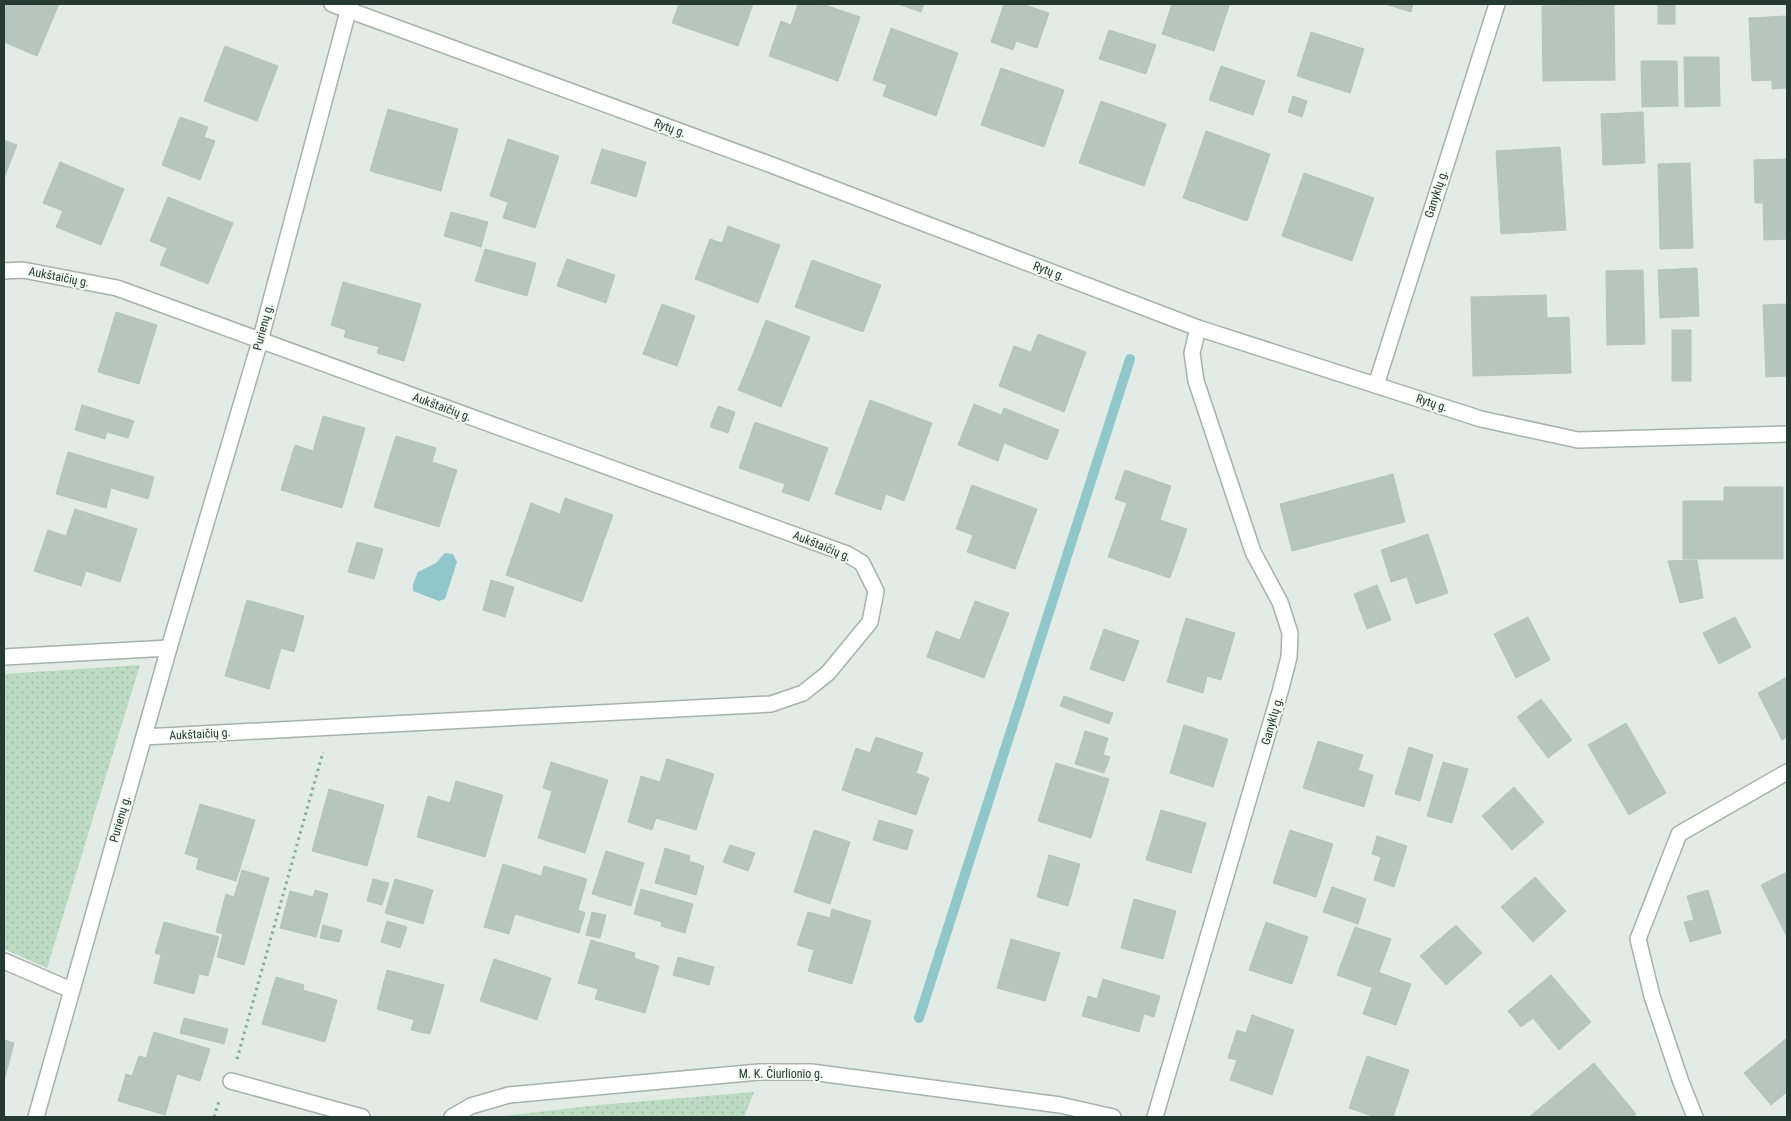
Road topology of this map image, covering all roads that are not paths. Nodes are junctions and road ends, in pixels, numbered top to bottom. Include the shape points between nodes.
1 (332, 4) edge
2 (1496, 4) edge
3 (349, 7) edge
4 (4, 271) edge
5 (1198, 328) junction
6 (260, 340) junction
7 (1376, 385) junction
8 (1787, 434) edge
9 (169, 648) junction
10 (4, 657) edge
11 (144, 737) junction
12 (1787, 772) edge
13 (4, 961) edge
14 (71, 990) junction
15 (230, 1081) road end
16 (36, 1117) edge
17 (362, 1117) edge
18 (452, 1117) edge
19 (1113, 1117) edge
20 (1155, 1117) edge
21 (1695, 1117) edge

1 - 3 street, Rytų g.
2 - 7 street, Ganyklų g.
3 - 5 street, Rytų g.
3 - 6 street, Purienų g.
4 - 6 street, Aukštaičių g. via 23,270 117,288
5 - 7 street, Rytų g.
5 - 20 street, Ganyklų g. via 1192,353 1196,381 1253,552 1280,602 1290,633 1289,657
6 - 9 street, Purienų g.
6 - 11 street, Aukštaičių g. via 847,554 862,563 876,591 870,622 828,672 803,693 771,704
7 - 8 street, Rytų g. via 1481,419 1578,440
9 - 10 street
9 - 11 street, Purienų g.
11 - 14 street, Purienų g.
12 - 21 street via 1678,834 1638,939 1652,996
13 - 14 street
14 - 16 street, Purienų g.
15 - 17 street
18 - 19 street, M. K. Čiurlionio g. via 471,1106 509,1095 759,1072 811,1072 1041,1103

